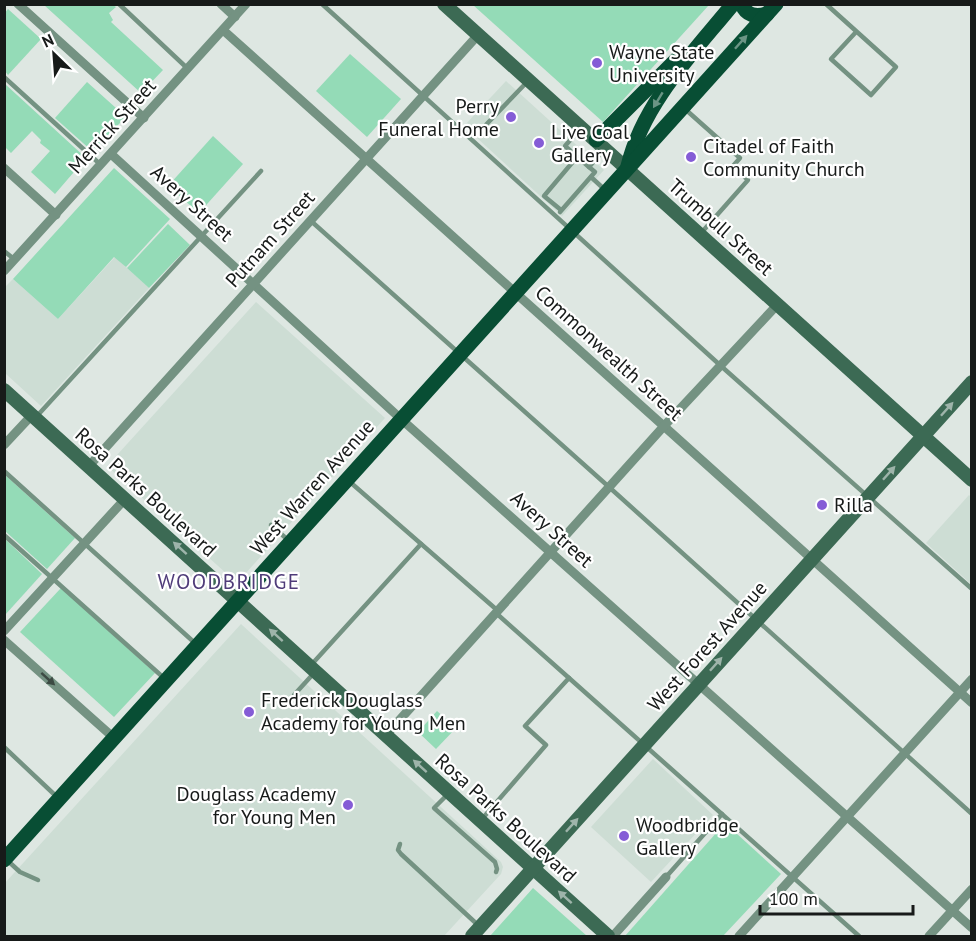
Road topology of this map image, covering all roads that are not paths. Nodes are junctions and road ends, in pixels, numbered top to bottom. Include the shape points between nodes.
1 (18, 4) edge
2 (119, 4) edge
3 (221, 4) edge
4 (246, 4) edge
5 (322, 4) edge
6 (444, 4) edge
7 (732, 4) edge
8 (742, 4) edge
9 (826, 4) edge
10 (771, 9) edge
11 (235, 17) junction
12 (223, 30) junction
13 (856, 32) junction
14 (478, 35) junction
15 (188, 68) junction
16 (4, 77) edge
17 (529, 80) junction
18 (424, 96) junction
19 (683, 107) junction
20 (144, 118) junction
21 (581, 127) junction
22 (480, 131) dead end
23 (601, 145) junction
24 (111, 154) junction
25 (577, 157) junction
26 (367, 159) junction
27 (101, 165) junction
28 (589, 167) junction
29 (4, 168) edge
30 (627, 169) junction
31 (261, 171) dead end
32 (591, 177) junction
33 (607, 192) junction
34 (561, 210) junction
35 (56, 215) junction
36 (556, 215) junction
37 (311, 221) junction
38 (572, 230) junction
39 (700, 234) junction
40 (202, 236) junction
41 (4, 251) edge
42 (15, 260) junction
43 (4, 271) edge
44 (254, 284) junction
45 (516, 292) junction
46 (778, 304) junction
47 (459, 355) junction
48 (721, 366) junction
49 (972, 382) edge
50 (4, 390) edge
51 (33, 416) junction
52 (401, 419) junction
53 (664, 426) junction
54 (922, 436) junction
55 (4, 445) edge
56 (89, 466) junction
57 (4, 471) edge
58 (346, 479) junction
59 (972, 480) edge
60 (609, 487) junction
61 (868, 496) junction
62 (125, 499) junction
63 (271, 525) dead end
64 (4, 535) edge
65 (290, 542) junction
66 (84, 543) junction
67 (421, 544) junction
68 (550, 552) junction
69 (811, 559) junction
70 (53, 578) junction
71 (972, 580) edge
72 (969, 587) edge
73 (239, 601) junction
74 (496, 611) junction
75 (756, 620) junction
76 (4, 631) edge
77 (4, 640) edge
78 (198, 646) junction
79 (313, 669) junction
80 (569, 678) junction
81 (972, 680) edge
82 (167, 681) junction
83 (699, 683) junction
84 (960, 692) junction
85 (294, 695) dead end
86 (972, 703) edge
87 (386, 735) junction
88 (114, 738) junction
89 (644, 744) junction
90 (4, 747) edge
91 (904, 754) junction
92 (449, 792) junction
93 (60, 799) junction
94 (722, 814) junction
95 (972, 814) edge
96 (848, 817) junction
97 (480, 820) junction
98 (400, 844) dead end
99 (5, 859) edge
100 (533, 868) junction
101 (496, 872) dead end
102 (666, 877) joint
103 (793, 877) junction
104 (38, 880) dead end
105 (972, 889) edge
106 (952, 911) junction
107 (972, 928) edge
108 (476, 932) edge
109 (608, 936) edge
110 (613, 936) edge
111 (739, 936) edge
112 (859, 936) edge
113 (929, 936) edge

1 - 20 street
2 - 15 lane
3 - 11 street
4 - 11 street, Merrick Street
5 - 18 lane
6 - 14 street, Trumbull Street
7 - 23 main road
7 -> 30 main road, West Warren Avenue via 664,90 632,148
8 - 10 main road via 744,10 760,16
9 - 13 lane
19 -> 10 main road, West Warren Avenue
11 - 12 street, Merrick Street
12 - 15 street, Merrick Street
12 - 26 street, Commonwealth Street
13 - 13 lane via 831,59 871,95 896,67
14 - 17 street, Trumbull Street
14 - 18 street, Putnam Street
15 - 20 street, Merrick Street
16 - 27 lane
17 - 21 street, Trumbull Street
17 - 22 lane
18 - 26 street, Putnam Street
18 - 36 lane
19 - 30 main road, West Warren Avenue
19 - 39 lane via 740,158 733,166 748,180
20 - 24 street, Merrick Street
21 - 23 street, Trumbull Street
21 - 25 lane via 565,146
23 - 28 lane
23 - 30 street, Trumbull Street
24 - 27 street, Merrick Street
24 - 40 street, Avery Street
25 - 28 lane
25 - 34 lane via 544,196
26 - 37 street, Putnam Street
26 - 45 street, Commonwealth Street
27 - 35 street, Merrick Street
28 - 32 lane via 595,172
29 - 35 street
30 - 33 main road, West Warren Avenue
30 - 39 street, Trumbull Street
31 - 40 lane
32 - 33 lane
32 - 34 lane
33 - 38 main road, West Warren Avenue
34 - 36 lane
35 - 42 street, Merrick Street
36 - 38 lane
37 - 44 street, Putnam Street
37 - 47 lane
38 - 45 main road, West Warren Avenue
38 - 48 lane
39 - 46 street, Trumbull Street
40 - 44 street, Avery Street
40 - 51 lane
41 - 42 lane
42 - 43 street, Merrick Street
44 - 52 street, Avery Street
44 - 56 street, Putnam Street
45 - 47 main road, West Warren Avenue
45 - 53 street, Commonwealth Street
46 - 48 street
46 - 54 street, Trumbull Street
47 - 52 main road, West Warren Avenue
47 - 60 lane
48 - 53 street
48 - 61 lane
54 -> 49 street, West Forest Avenue
50 - 51 street, Rosa Parks Boulevard
51 - 55 street
51 - 56 street, Rosa Parks Boulevard
52 - 58 main road, West Warren Avenue
52 - 68 street, Avery Street
53 - 60 street
53 - 69 street, Commonwealth Street
54 - 59 street, Trumbull Street
61 -> 54 street, West Forest Avenue
56 - 62 street, Rosa Parks Boulevard
57 - 66 lane
58 - 65 main road, West Warren Avenue
58 - 67 lane
60 - 68 street
60 - 75 lane
61 - 69 street, West Forest Avenue
61 - 72 lane
62 - 66 street
73 -> 62 street, Rosa Parks Boulevard
63 - 65 lane
64 - 70 lane
65 - 73 main road, West Warren Avenue
66 - 70 street
66 - 78 lane
67 - 74 lane
67 - 79 lane
68 - 74 street
68 - 83 street, Avery Street
69 - 75 street, West Forest Avenue
69 - 84 street, Commonwealth Street
70 - 76 street
70 - 82 lane
71 - 72 lane
73 - 78 main road, West Warren Avenue
79 -> 73 street, Rosa Parks Boulevard
74 - 80 lane
74 - 87 street
83 -> 75 street, West Forest Avenue
75 - 91 lane
77 -> 88 street
78 - 82 main road, West Warren Avenue
79 - 85 lane
79 - 87 street, Rosa Parks Boulevard
80 - 89 lane
80 - 97 lane via 525,726 546,745
81 - 84 street
82 - 88 main road, West Warren Avenue
83 - 89 street, West Forest Avenue
83 - 96 street, Avery Street
84 - 86 street, Commonwealth Street
84 - 91 street
92 -> 87 street, Rosa Parks Boulevard
88 - 93 main road, West Warren Avenue
89 - 94 lane
100 -> 89 street, West Forest Avenue
90 - 93 lane
91 - 95 lane
91 - 96 street
92 - 97 street, Rosa Parks Boulevard
92 - 101 lane via 434,808 495,862
93 - 99 main road, West Warren Avenue
94 - 102 lane
94 - 103 lane
96 - 103 street
96 - 106 street, Avery Street
97 - 100 street, Rosa Parks Boulevard
98 - 108 lane via 401,854
99 - 104 lane
100 - 108 street, West Forest Avenue
109 -> 100 street, Rosa Parks Boulevard
102 - 110 street
103 - 111 street
103 - 112 lane
105 - 106 street
106 - 107 street, Avery Street
106 - 113 street

